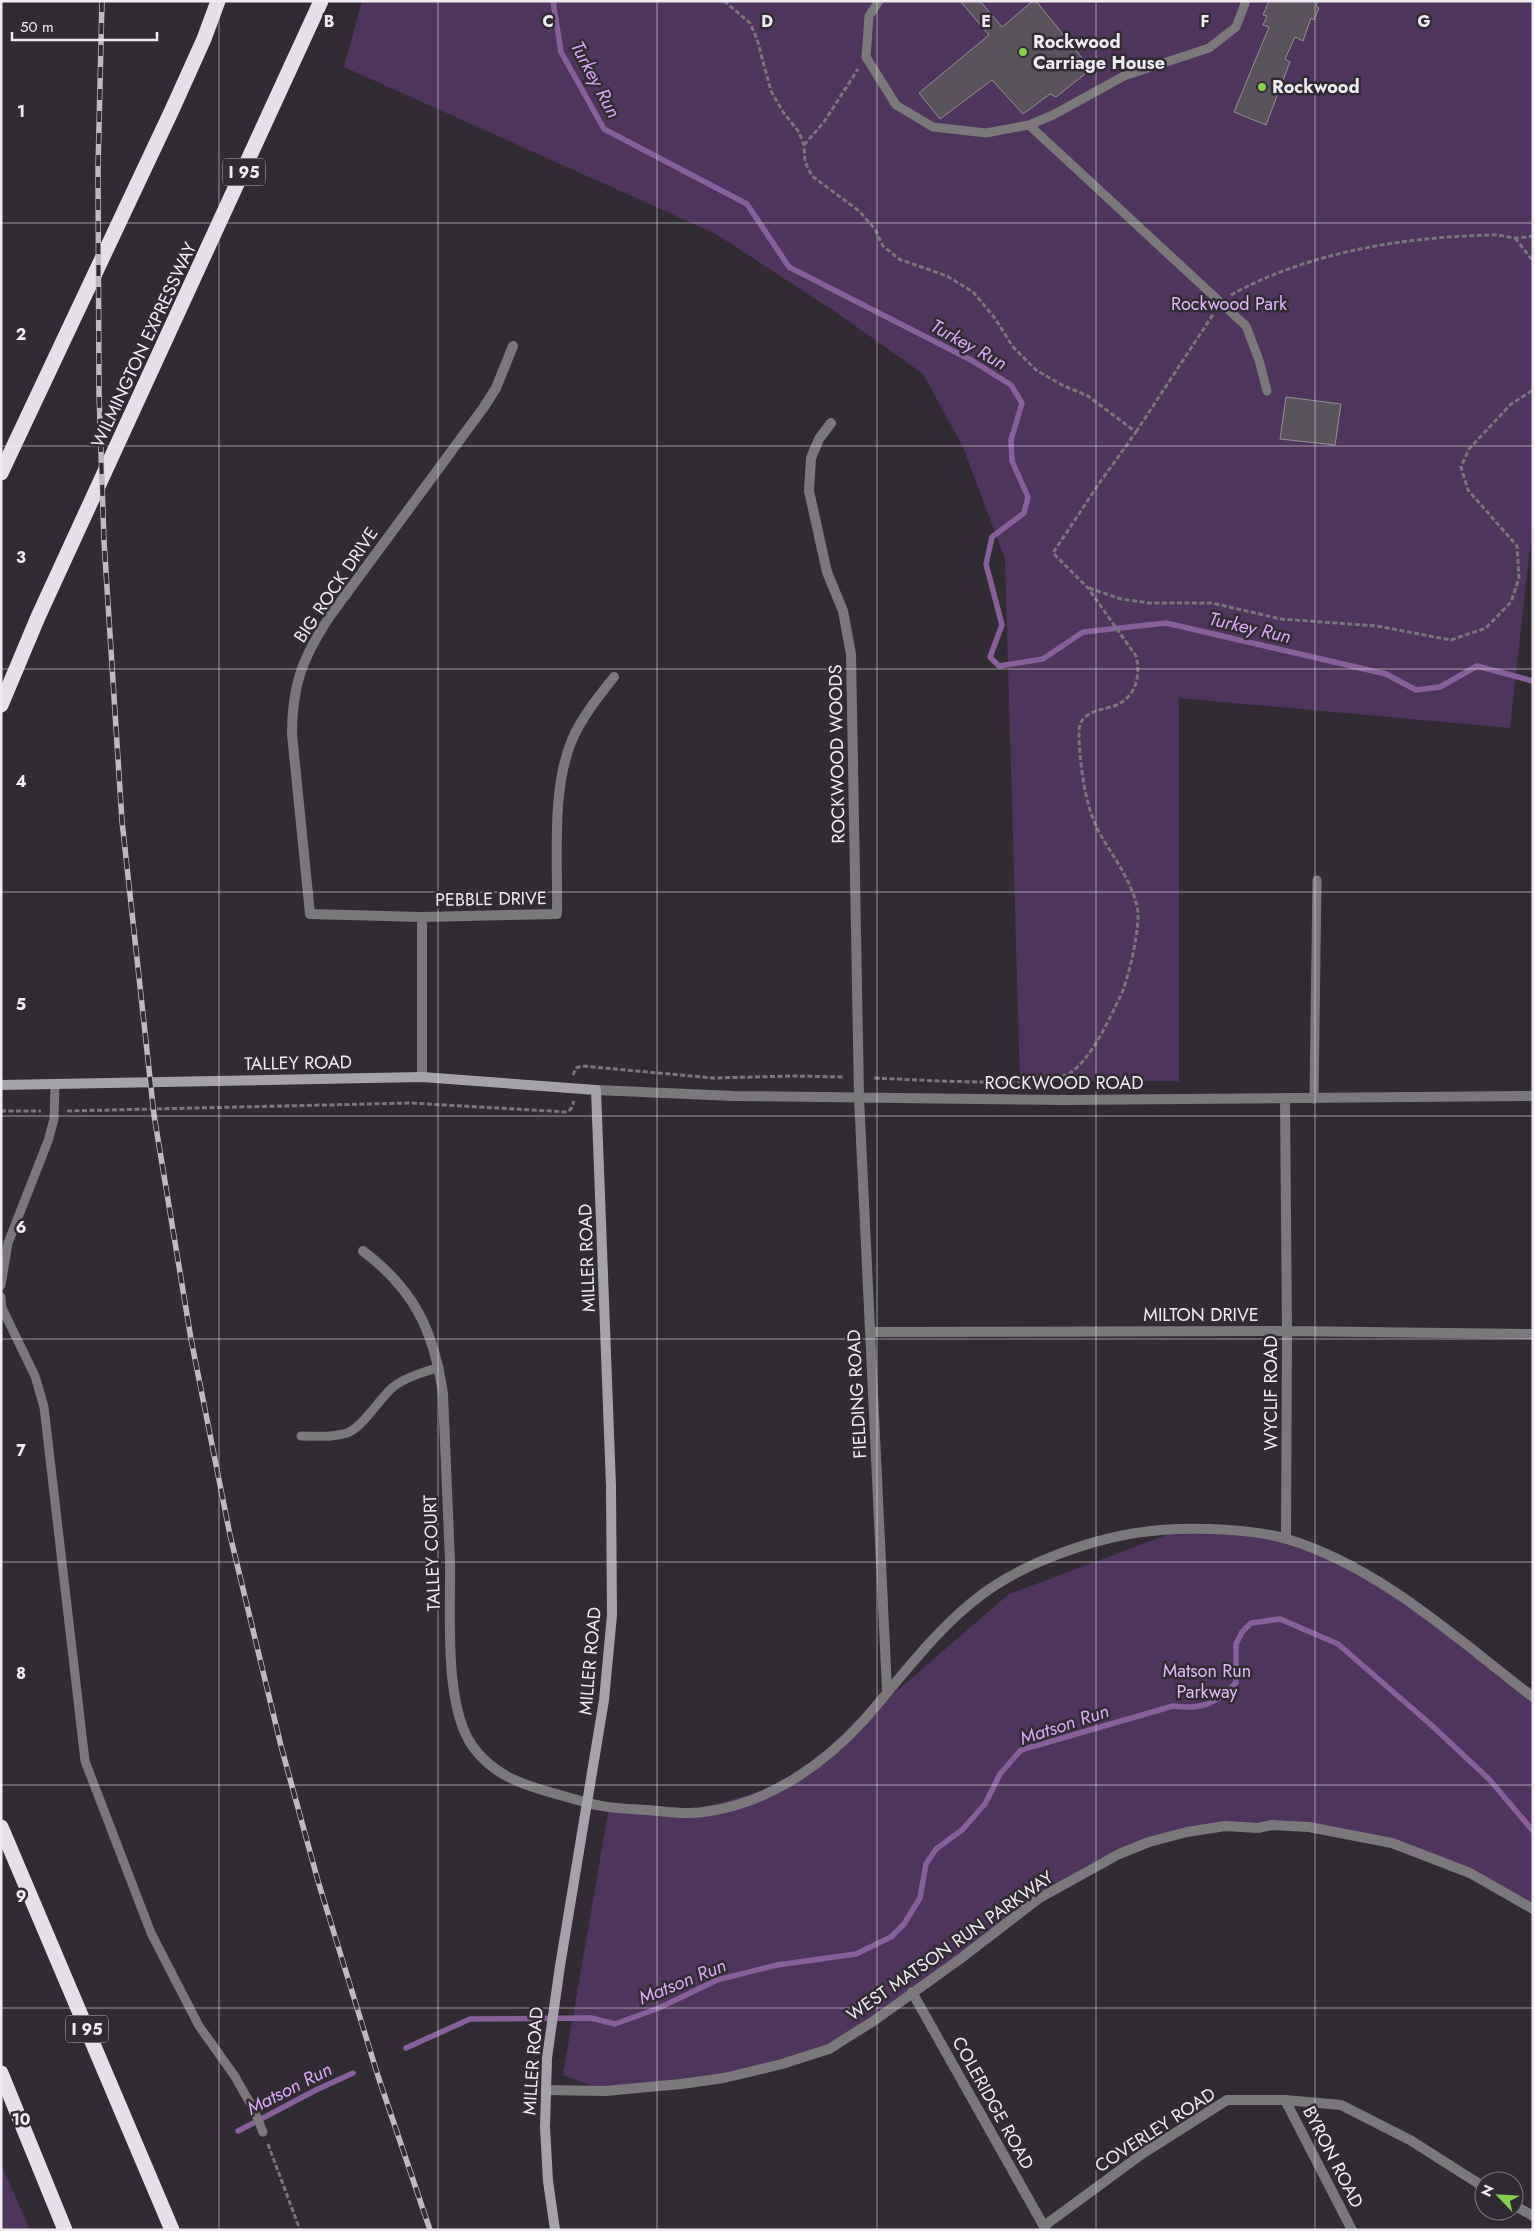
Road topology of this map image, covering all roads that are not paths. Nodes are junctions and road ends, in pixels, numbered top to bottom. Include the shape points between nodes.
1 (218, 1) edge
2 (321, 1) edge
3 (879, 1) edge
4 (1246, 1) edge
5 (1029, 125) junction
6 (513, 346) dead end
7 (1266, 391) dead end
8 (831, 422) dead end
9 (1, 473) edge
10 (614, 677) dead end
11 (1, 705) edge
12 (1317, 880) dead end
13 (422, 917) junction
14 (422, 1077) junction
15 (55, 1084) junction
16 (1, 1085) edge
17 (596, 1090) junction
18 (1533, 1096) edge
19 (859, 1097) junction
20 (1285, 1098) junction
21 (1314, 1099) junction
22 (363, 1251) dead end
23 (1, 1284) edge
24 (1, 1297) edge
25 (1287, 1331) junction
26 (870, 1332) junction
27 (1533, 1334) edge
28 (439, 1366) junction
29 (301, 1436) dead end
30 (1286, 1538) junction
31 (887, 1690) junction
32 (1533, 1697) edge
33 (587, 1802) junction
34 (1, 1827) edge
35 (1533, 1909) edge
36 (912, 1992) junction
37 (1, 2073) edge
38 (546, 2090) junction
39 (1285, 2100) junction
40 (263, 2132) road end
41 (1474, 2180) edge
42 (1045, 2228) edge
43 (65, 2230) edge
44 (172, 2230) edge
45 (555, 2230) edge
46 (1352, 2230) edge

1 - 9 highway via 172,110
2 - 11 highway, WILMINGTON EXPRESSWAY / I 95 via 38,617
3 - 5 lane via 869,16 866,57 896,105 933,127 986,133
4 - 5 lane via 1236,27 1209,48 1124,76
5 - 7 lane via 1246,326
6 - 13 street, BIG ROCK DRIVE via 496,388 484,407 330,616 315,639 296,681 292,734 310,914
8 - 19 street, ROCKWOOD WOODS via 819,439 808,474 827,572 846,625 851,654
10 - 13 street, PEBBLE DRIVE via 583,719 564,766 559,797 557,914
12 - 21 lane
13 - 14 street, PEBBLE DRIVE
14 - 15 street, TALLEY ROAD
14 - 17 street, TALLEY ROAD
15 - 16 street, TALLEY ROAD
15 - 23 lane via 54,1119 8,1243
17 - 19 street, ROCKWOOD ROAD
17 - 33 street, MILLER ROAD via 611,1476 612,1615 604,1700
18 - 21 street, ROCKWOOD ROAD
19 - 20 street, ROCKWOOD ROAD via 1066,1100
19 - 26 street, FIELDING ROAD
20 - 21 street, ROCKWOOD ROAD
20 - 25 street, WYCLIF ROAD
22 - 28 street, TALLEY COURT via 391,1275 416,1306 426,1325
24 - 40 lane via 2,1308 35,1376 44,1406 85,1761 151,1932 199,2026 234,2075
25 - 26 street, MILTON DRIVE
25 - 27 street, MILTON DRIVE
25 - 30 street, WYCLIF ROAD
26 - 31 street, FIELDING ROAD
28 - 29 lane via 395,1386 348,1432 332,1436
28 - 33 street, TALLEY COURT via 443,1394 452,1667 459,1714 472,1746 499,1771 532,1788
30 - 31 street, TALLEY COURT via 1159,1530 1038,1560 974,1600 946,1625
30 - 32 street, TALLEY COURT via 1356,1568 1427,1616
31 - 33 street, TALLEY COURT via 864,1720 822,1760 784,1785 737,1805 684,1813
33 - 38 street, MILLER ROAD via 553,2007
34 - 44 highway, I 95
35 - 36 street, WEST MATSON RUN PARKWAY via 1470,1874 1392,1843 1309,1827 1225,1826 1149,1842 1119,1854 1038,1899
36 - 38 street, WEST MATSON RUN PARKWAY via 829,2049 782,2064 681,2084 605,2091
36 - 42 street, COLERIDGE ROAD
37 - 43 highway
38 - 45 street, MILLER ROAD via 548,2181
39 - 41 street, COVERLEY ROAD via 1341,2105 1410,2140
39 - 42 street, COVERLEY ROAD via 1227,2100 1142,2154
39 - 46 street, BYRON ROAD

